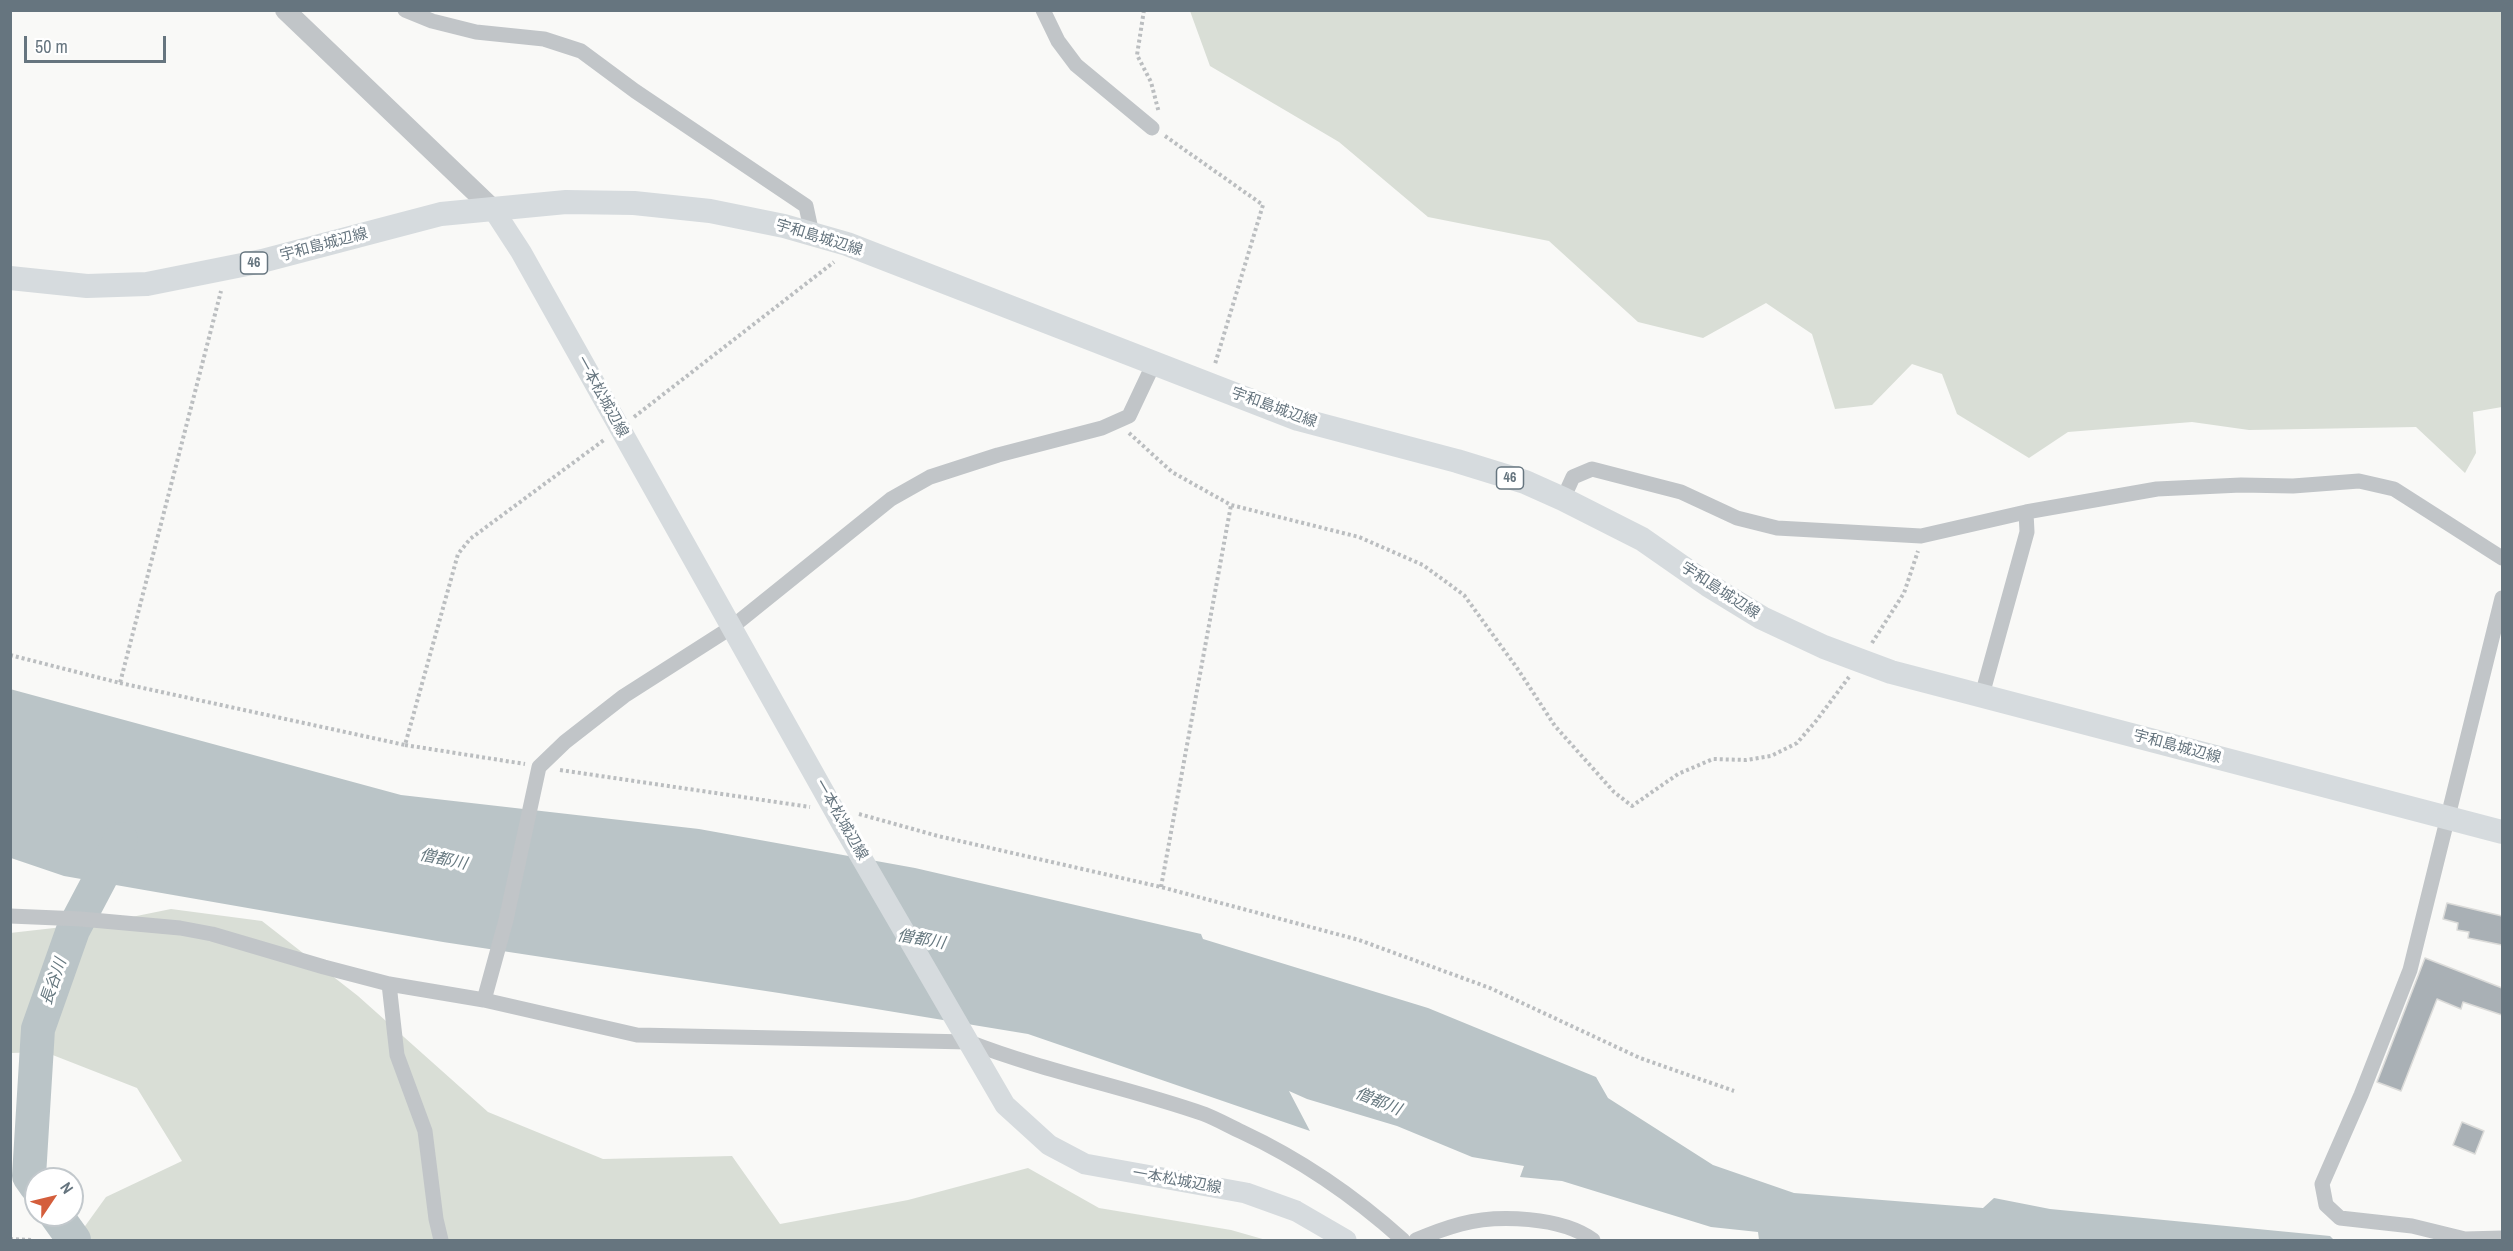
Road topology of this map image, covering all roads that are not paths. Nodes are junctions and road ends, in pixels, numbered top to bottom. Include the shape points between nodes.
1 (285, 10) edge
2 (405, 10) edge
3 (1043, 10) edge
4 (1152, 128) road end
5 (493, 209) junction
6 (812, 234) junction
7 (10, 278) edge
8 (1154, 363) junction
9 (1563, 498) junction
10 (2026, 512) junction
11 (2502, 558) edge
12 (2502, 598) edge
13 (732, 627) junction
14 (1982, 695) junction
15 (2447, 818) junction
16 (2502, 832) edge
17 (10, 916) edge
18 (389, 984) junction
19 (484, 1000) junction
20 (969, 1042) junction
21 (2502, 1238) edge
22 (441, 1240) edge
23 (1346, 1240) edge
24 (1403, 1240) edge
25 (1416, 1240) edge
26 (1593, 1240) edge

1 - 5 street
2 - 6 street via 476,32 544,39 581,51 635,92 806,206
3 - 4 street via 1058,41 1076,65
5 - 6 main road, 宇和島城辺線 / 46 via 566,202 634,203 710,211
5 - 7 main road, 宇和島城辺線 / 46 via 441,214 217,272 147,284 87,286
5 - 13 main road, 一本松城辺線
6 - 8 main road, 宇和島城辺線 / 46
8 - 9 main road, 宇和島城辺線 / 46 via 1298,419 1457,461
8 - 13 street via 1130,416 1102,428 930,477 891,499
9 - 10 street via 1573,477 1592,470 1682,492 1737,518 1777,528 1921,536
9 - 14 main road, 宇和島城辺線 / 46 via 1642,539 1762,618 1891,672
10 - 11 street via 2157,489 2359,481 2394,489
10 - 14 street via 2027,532
12 - 15 street
13 - 19 street via 624,696 565,742 538,771 506,920
13 - 20 main road, 一本松城辺線
14 - 15 main road, 宇和島城辺線 / 46
15 - 16 main road, 宇和島城辺線 / 46
15 - 21 street via 2410,970 2322,1184 2326,1205 2340,1218 2412,1226 2465,1239
17 - 18 street via 180,928
18 - 19 street
18 - 22 street via 397,1055 425,1131
19 - 20 street via 637,1035
20 - 23 main road, 一本松城辺線 via 1005,1105 1049,1145 1085,1164 1246,1193 1296,1211
20 - 24 street via 1205,1115 1273,1146 1324,1176
25 - 26 street via 1462,1224 1509,1219 1559,1224 1581,1231

